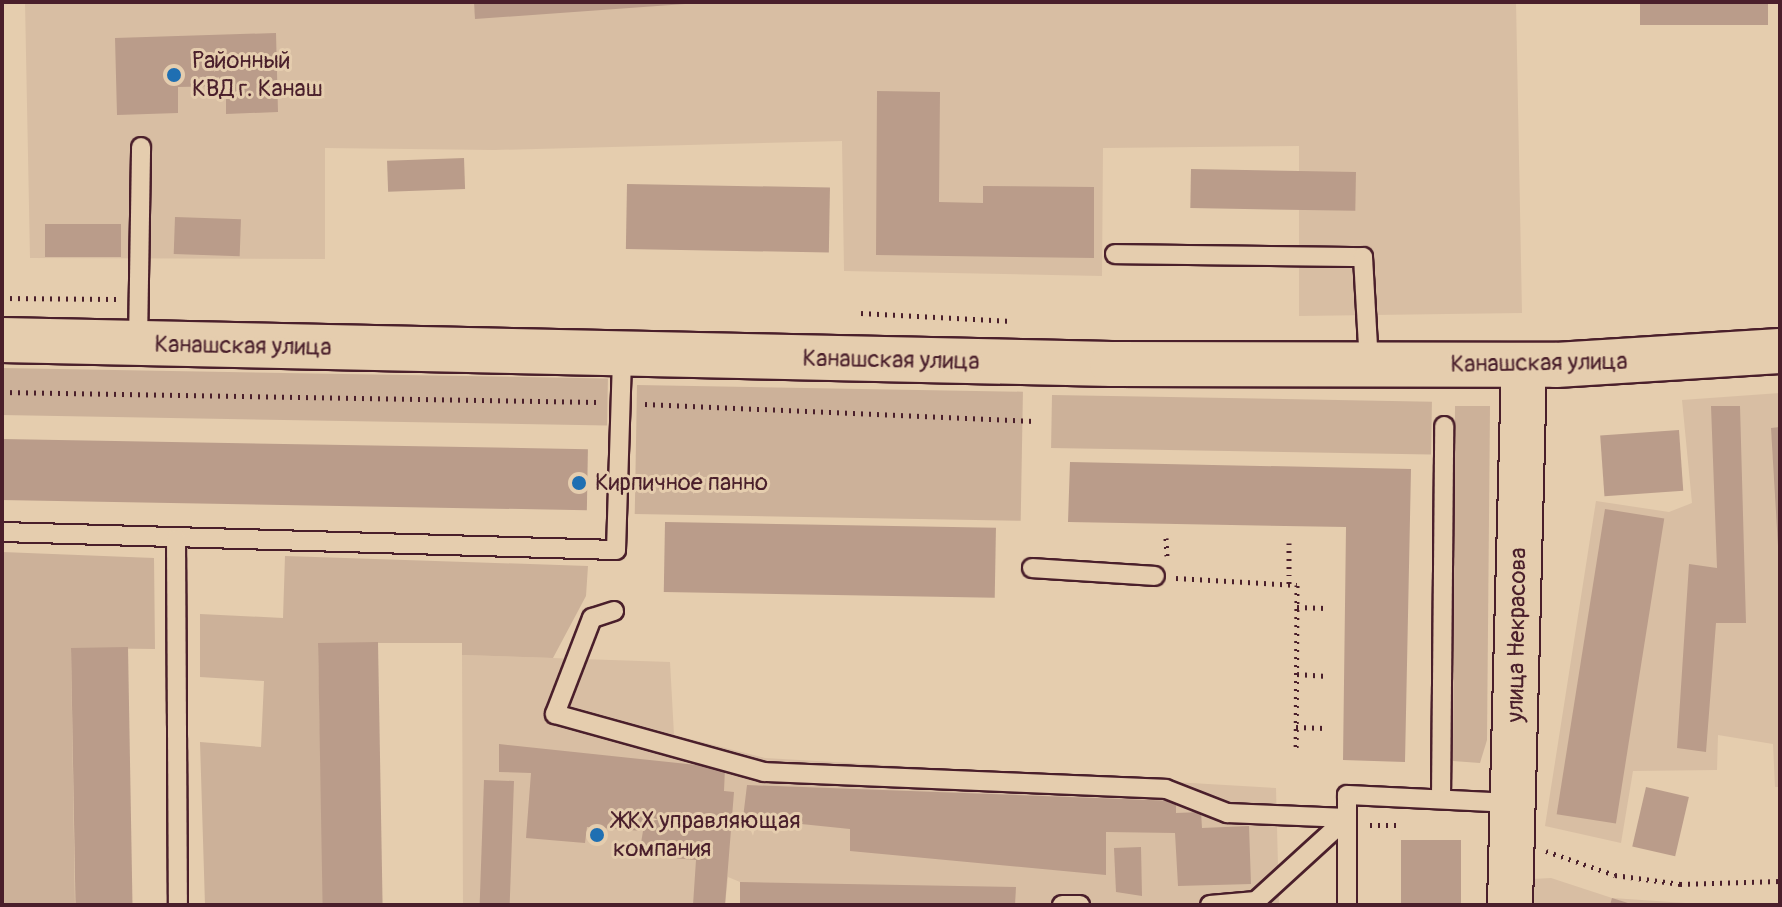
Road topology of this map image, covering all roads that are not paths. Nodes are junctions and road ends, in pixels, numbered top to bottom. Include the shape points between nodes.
1 (141, 147) dead end
2 (1115, 254) dead end
3 (2, 340) edge
4 (138, 343) junction
5 (1780, 351) edge
6 (622, 356) junction
7 (1369, 365) junction
8 (1524, 366) junction
9 (1444, 426) dead end
10 (2, 532) edge
11 (176, 539) junction
12 (1032, 568) dead end
13 (1155, 576) road end
14 (614, 611) dead end
15 (1441, 798) junction
16 (1512, 820) junction
17 (1347, 822) junction
18 (178, 905) edge
19 (1062, 905) edge
20 (1080, 905) edge
21 (1210, 905) edge
22 (1347, 905) edge
23 (1510, 905) edge

1 - 4 lane
2 - 7 lane via 1363,257
3 - 4 street, Канашская улица
4 - 6 street, Канашская улица
5 - 8 street, Канашская улица
6 - 7 street, Канашская улица
6 - 11 lane via 616,550
7 - 8 street, Канашская улица
8 - 16 street, улица Некрасова
9 - 15 lane
10 - 11 lane
11 - 18 lane
12 - 13 lane
14 - 17 lane via 592,618 555,714 764,772 1166,789 1227,813
15 - 16 lane
15 - 17 lane via 1347,795
16 - 23 street, улица Некрасова
17 - 21 lane via 1256,901
17 - 22 lane
19 - 20 lane

